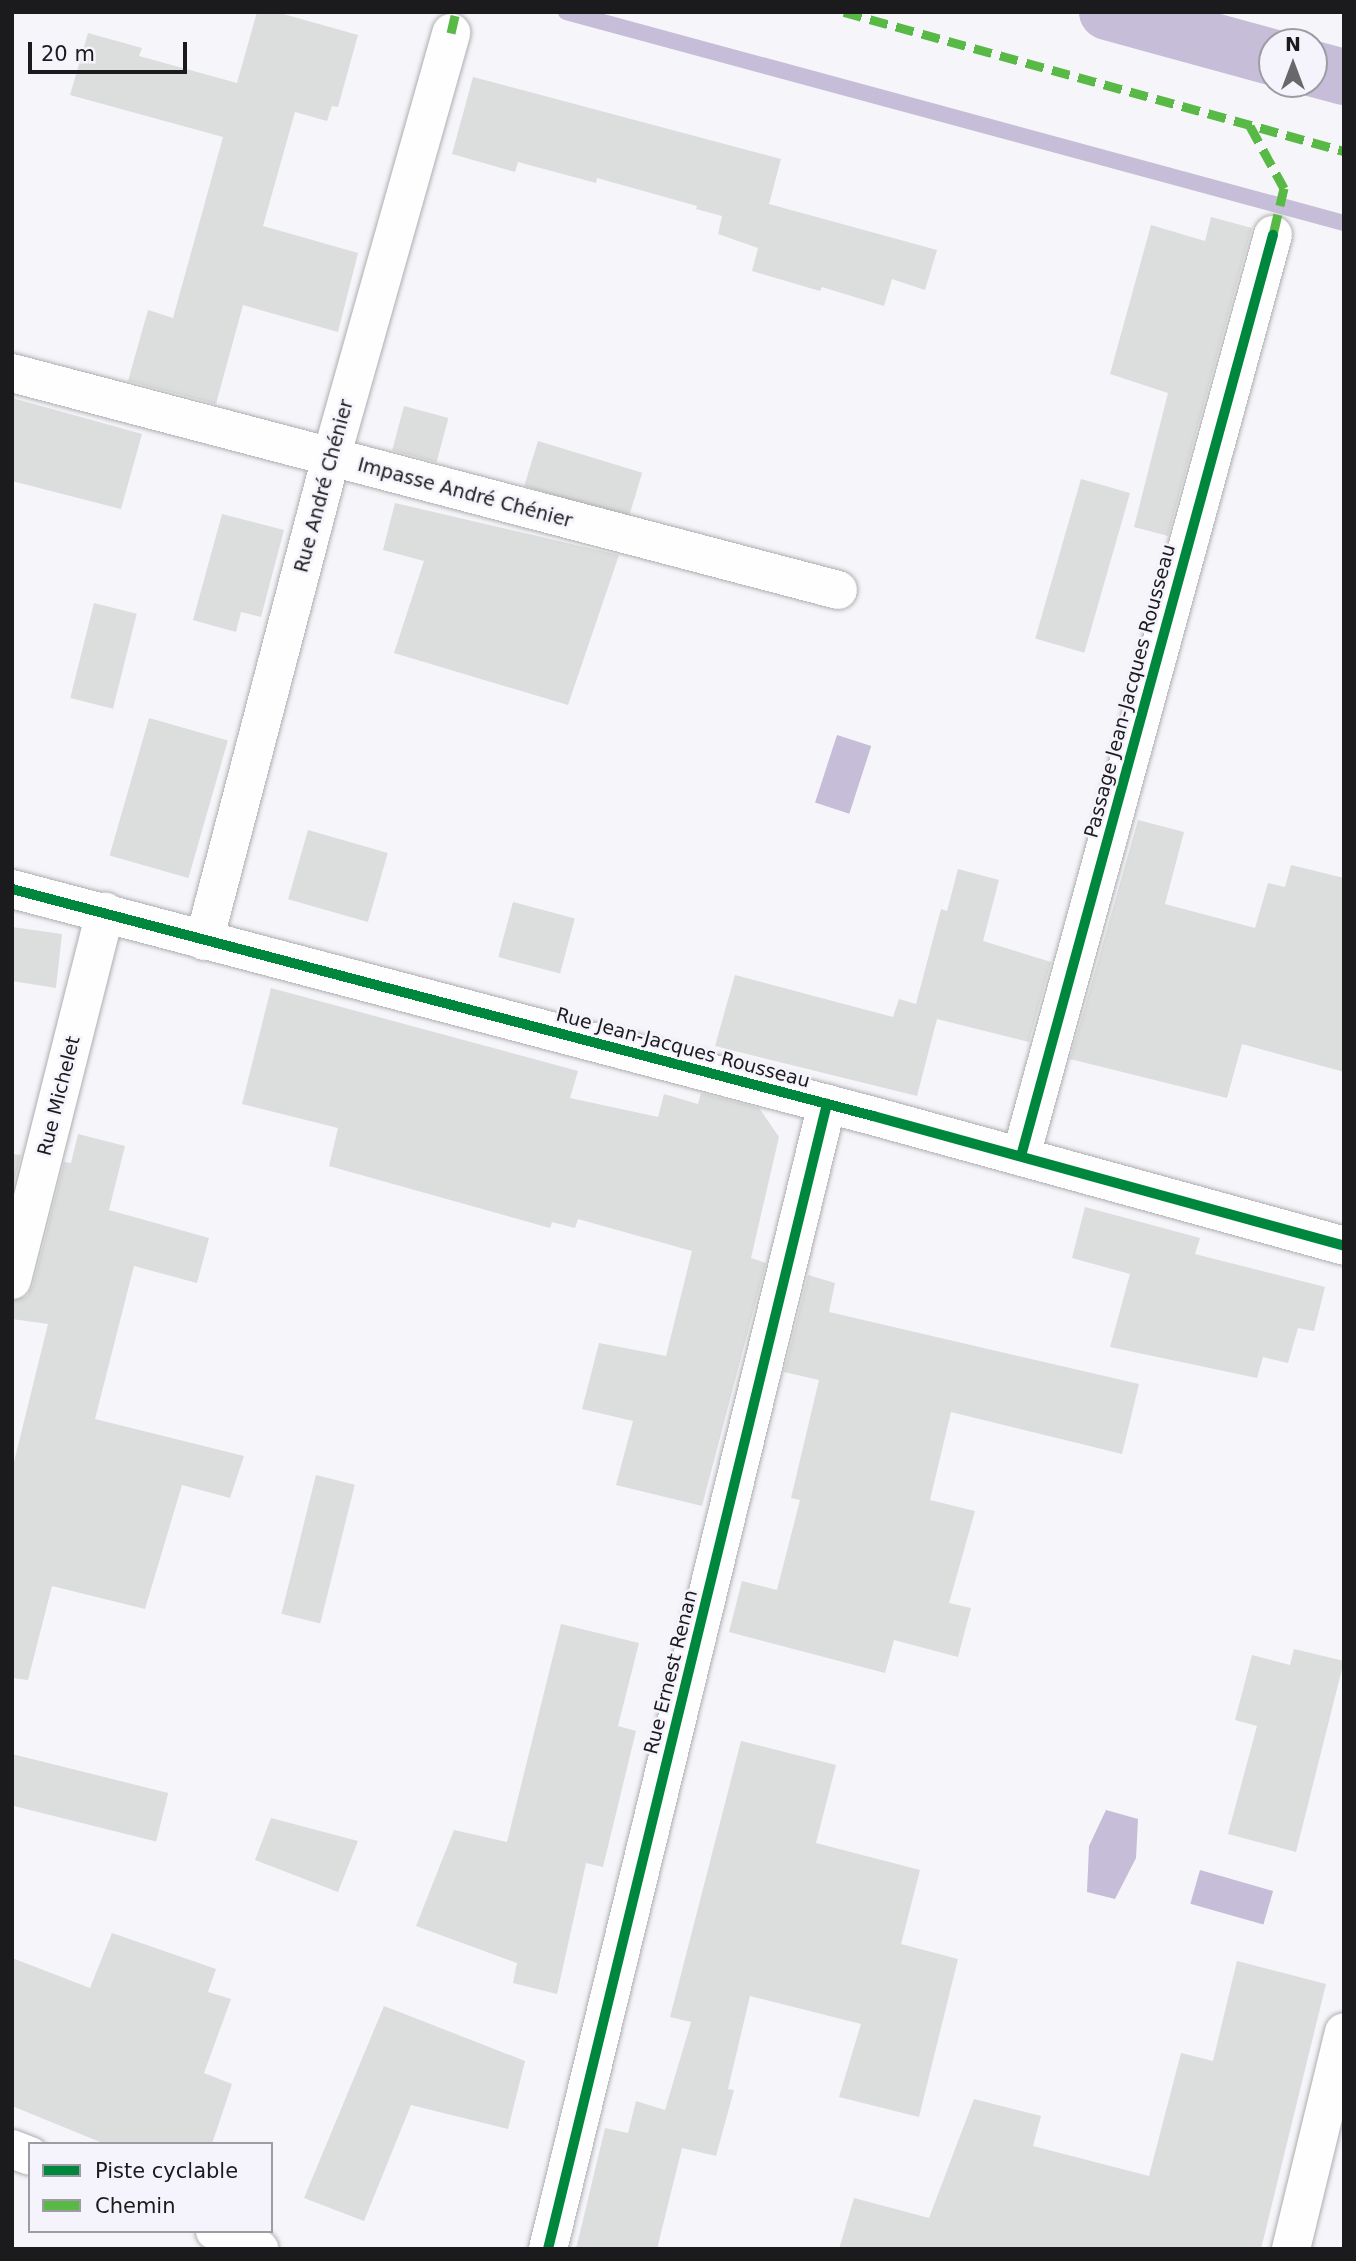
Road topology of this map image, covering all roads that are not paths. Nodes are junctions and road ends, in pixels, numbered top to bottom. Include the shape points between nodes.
1 (451, 33) dead end
2 (1273, 235) dead end
3 (12, 373) edge
4 (331, 458) junction
5 (838, 590) dead end
6 (12, 889) edge
7 (105, 912) junction
8 (204, 941) junction
9 (827, 1104) junction
10 (1021, 1156) junction
11 (1344, 1246) edge
12 (12, 1280) edge
13 (1344, 2032) edge
14 (220, 2233) edge
15 (259, 2249) edge
16 (548, 2249) edge
17 (1291, 2249) edge

1 - 4 street, Rue André Chénier
2 - 10 street, Passage Jean-Jacques Rousseau
3 - 4 street, Impasse André Chénier
4 - 5 street, Impasse André Chénier
4 - 8 street, Rue André Chénier
6 - 7 street, Rue Jean-Jacques Rousseau
7 - 8 street, Rue Jean-Jacques Rousseau
7 - 12 street, Rue Michelet
8 - 9 street, Rue Jean-Jacques Rousseau
9 - 10 street, Rue Jean-Jacques Rousseau
9 - 16 street, Rue Ernest Renan
10 - 11 street, Rue Jean-Jacques Rousseau
13 - 17 street
14 - 15 street

